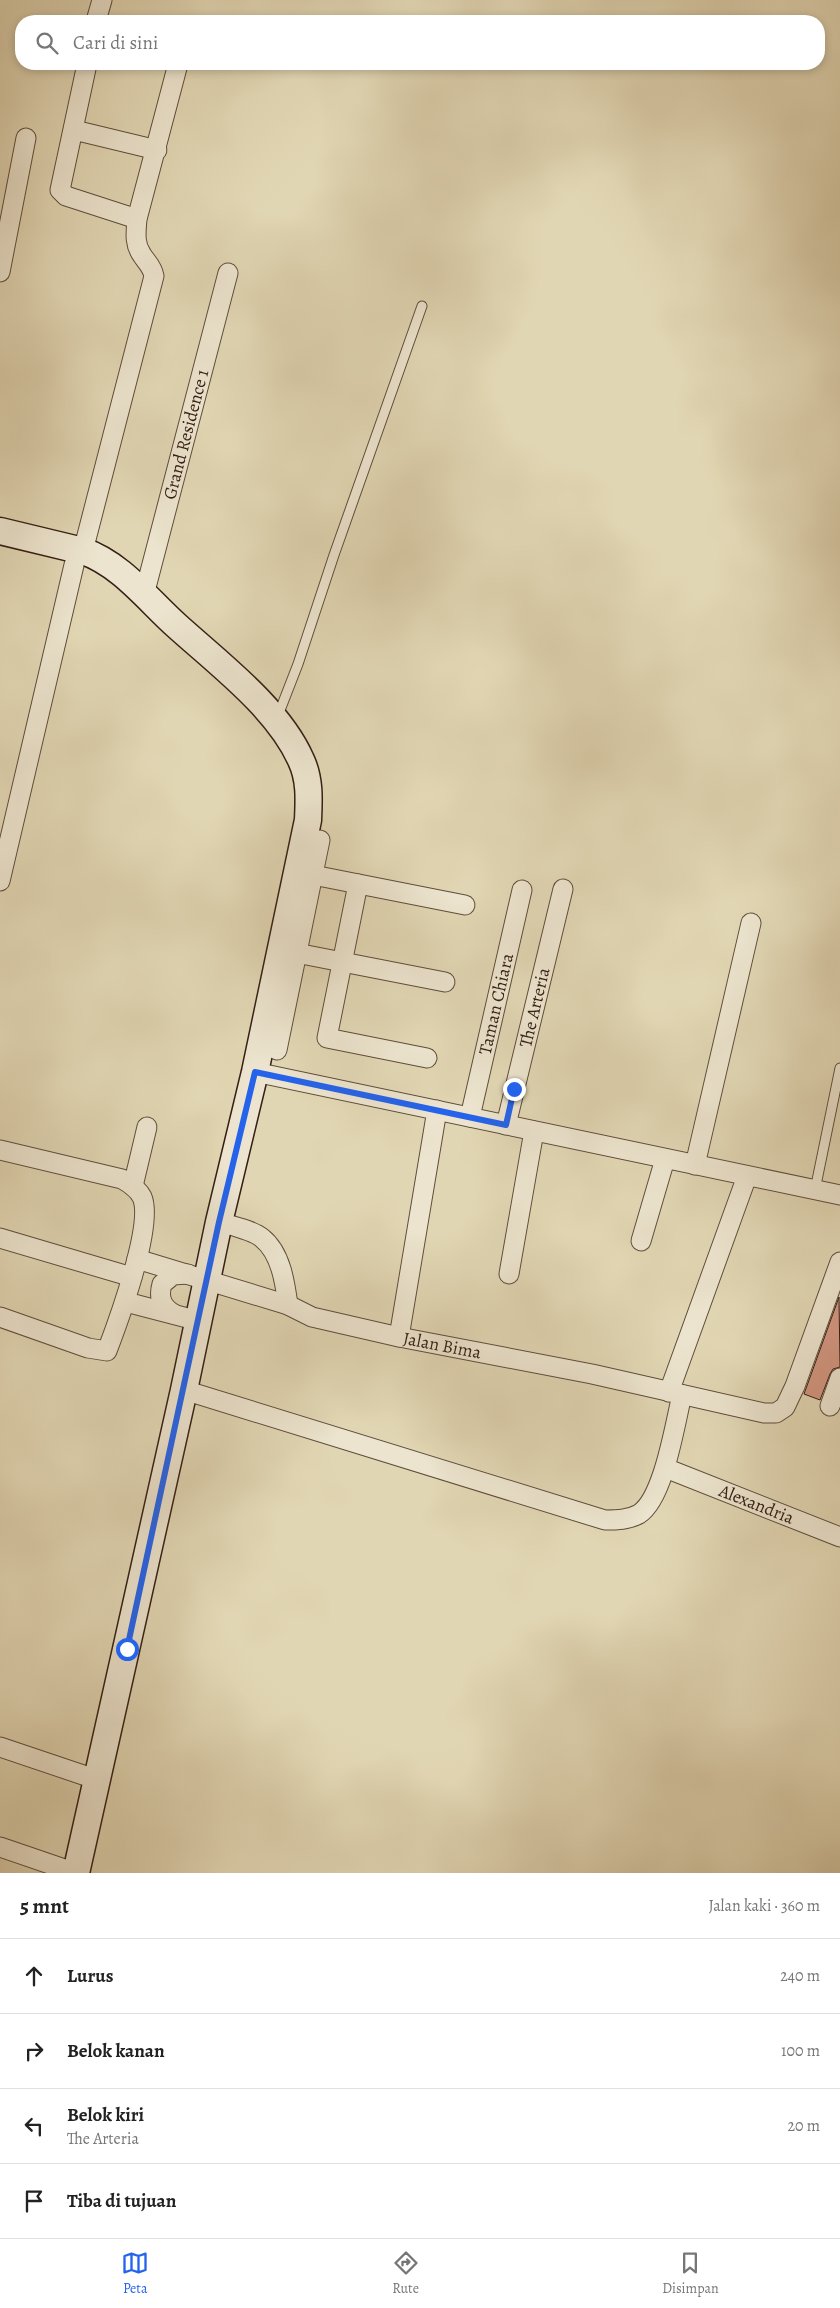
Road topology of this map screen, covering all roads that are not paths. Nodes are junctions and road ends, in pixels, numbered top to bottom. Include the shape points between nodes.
1 (102, 0) edge
2 (98, 15) edge
3 (86, 70) edge
4 (177, 70) edge
5 (74, 130) junction
6 (26, 138) dead end
7 (157, 150) junction
8 (137, 219) junction
9 (0, 272) edge
10 (228, 273) dead end
11 (422, 306) dead end
12 (0, 531) edge
13 (78, 558) junction
14 (144, 596) junction
15 (276, 720) junction
16 (320, 840) dead end
17 (313, 875) junction
18 (0, 880) edge
19 (358, 884) junction
20 (563, 889) dead end
21 (522, 890) dead end
22 (465, 905) dead end
23 (751, 923) dead end
24 (289, 951) junction
25 (342, 962) junction
26 (445, 982) dead end
27 (277, 1050) dead end
28 (427, 1058) dead end
29 (840, 1068) edge
30 (255, 1072) junction
31 (438, 1110) junction
32 (470, 1117) junction
33 (506, 1125) junction
34 (147, 1127) dead end
35 (534, 1131) junction
36 (0, 1150) edge
37 (665, 1159) junction
38 (695, 1165) junction
39 (748, 1176) junction
40 (133, 1186) junction
41 (815, 1190) junction
42 (840, 1196) edge
43 (219, 1222) junction
44 (0, 1238) edge
45 (641, 1240) dead end
46 (840, 1262) edge
47 (135, 1268) junction
48 (509, 1274) dead end
49 (197, 1277) junction
50 (126, 1302) junction
51 (288, 1305) junction
52 (174, 1314) junction
53 (0, 1317) edge
54 (199, 1321) junction
55 (399, 1338) junction
56 (840, 1378) edge
57 (184, 1390) junction
58 (675, 1393) junction
59 (830, 1406) dead end
60 (673, 1471) dead end
61 (840, 1537) edge
62 (0, 1747) edge
63 (98, 1780) junction
64 (0, 1847) edge
65 (76, 1873) edge

1 - 2 street
3 - 5 street
4 - 7 street
5 - 7 street
5 - 8 street via 61,184 62,192
6 - 9 street
7 - 8 street
8 - 13 street via 136,239 154,276
10 - 14 street, Grand Residence 1
11 - 15 lane
12 - 13 street
13 - 14 street via 93,554 122,574
13 - 18 street
14 - 15 street
15 - 24 street via 302,760 308,781 308,820
16 - 17 street
17 - 19 street
17 - 24 street
19 - 22 street
19 - 25 street
20 - 33 street, The Arteria
21 - 32 street, Taman Chiara
23 - 38 street
24 - 25 street
24 - 27 street
24 - 30 street
25 - 26 street
25 - 28 street via 327,1038
29 - 41 lane
30 - 31 street
30 - 43 street
31 - 32 street
31 - 55 street
32 - 33 street
33 - 35 street
34 - 40 street
35 - 37 street
35 - 48 street
36 - 40 street via 122,1179
37 - 38 street
37 - 45 street
38 - 39 street
39 - 41 street
39 - 58 street
40 - 47 street via 142,1197 144,1212
41 - 42 street
43 - 49 street
43 - 51 street via 261,1237 272,1248 285,1285
44 - 47 street, Jalan Bima
46 - 58 street, Jalan Bima via 785,1408 776,1413 764,1413
47 - 49 street, Jalan Bima
47 - 50 street
49 - 51 street, Jalan Bima
49 - 52 street via 173,1275 167,1278 160,1291 163,1305
49 - 54 street
50 - 52 street
50 - 53 street via 106,1351 88,1348
51 - 55 street, Jalan Bima via 312,1317
52 - 54 street
54 - 57 street
55 - 58 street, Jalan Bima
56 - 59 street
57 - 58 street via 605,1520 619,1520 641,1513 650,1502 665,1466
57 - 63 street
60 - 61 street, Alexandria
62 - 63 street
63 - 65 street
64 - 65 street

